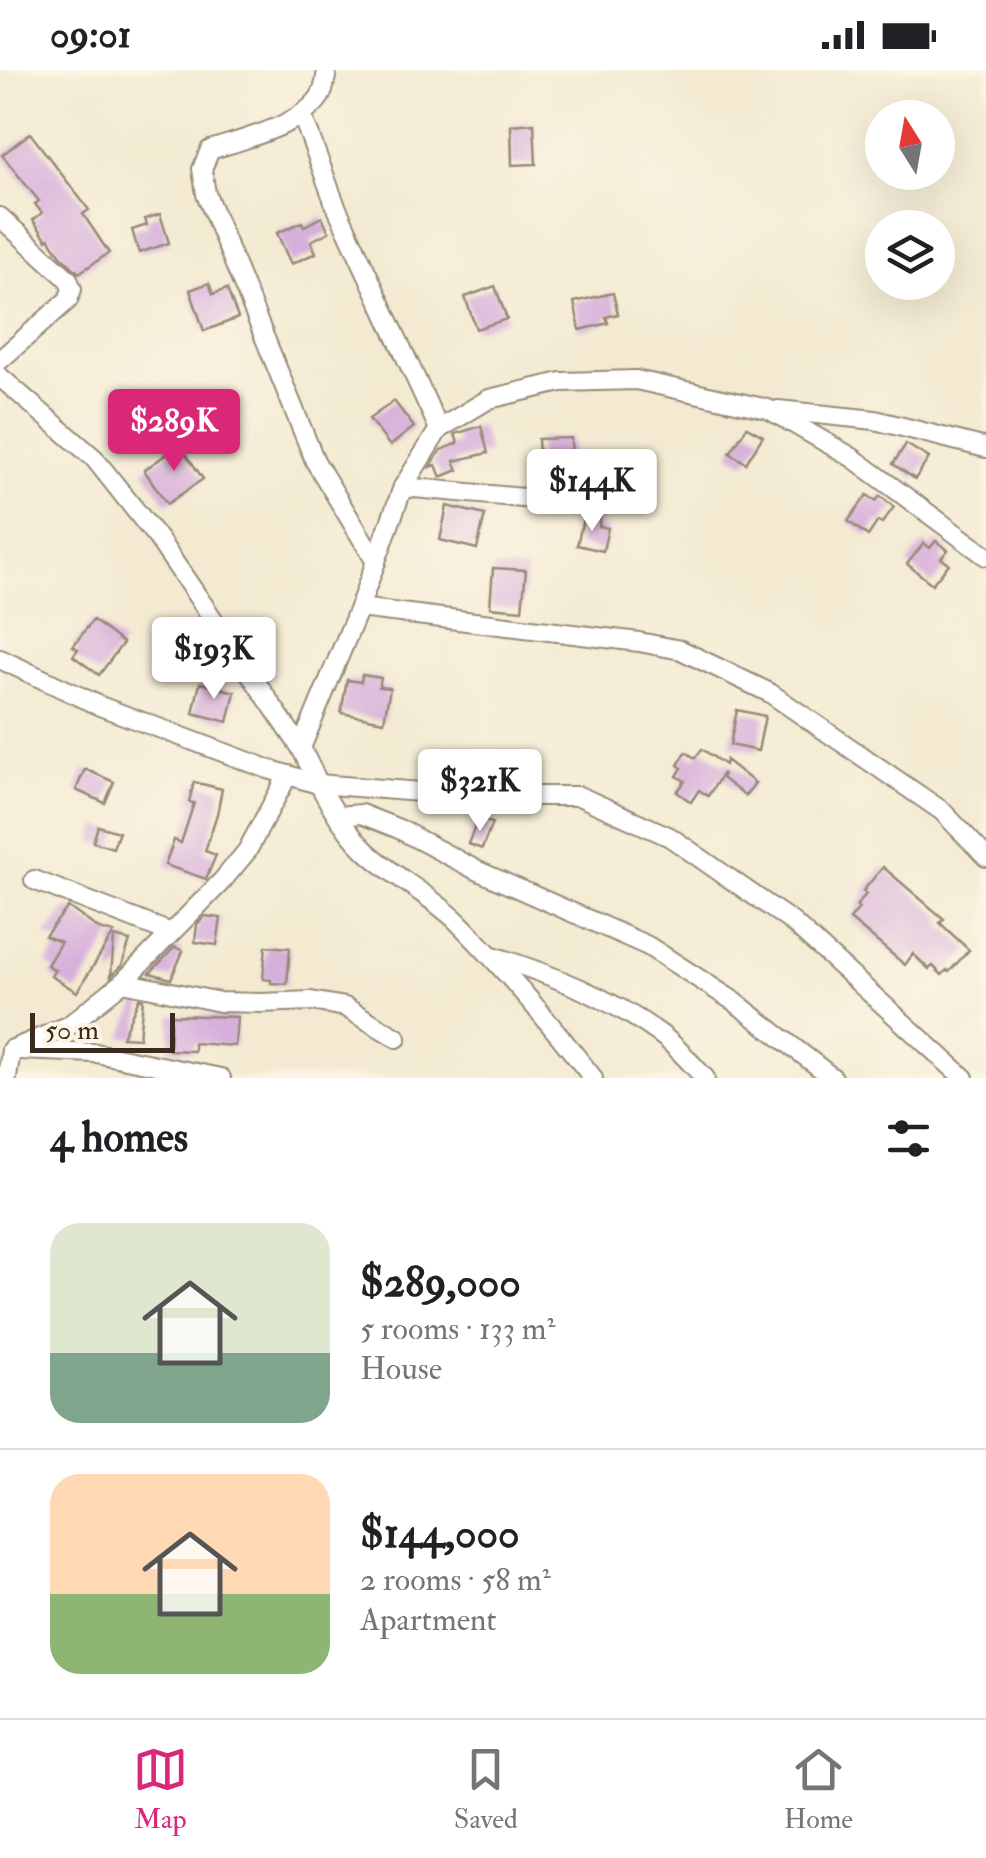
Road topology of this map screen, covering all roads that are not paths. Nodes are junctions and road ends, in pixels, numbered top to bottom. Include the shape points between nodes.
1 (327, 70) edge
2 (302, 114) junction
3 (0, 218) edge
4 (0, 360) edge
5 (0, 377) edge
6 (768, 409) junction
7 (439, 429) junction
8 (986, 448) edge
9 (403, 487) junction
10 (589, 504) dead end
11 (986, 556) edge
12 (376, 562) junction
13 (360, 608) junction
14 (0, 660) edge
15 (301, 748) junction
16 (288, 775) junction
17 (318, 784) junction
18 (338, 816) junction
19 (986, 857) edge
20 (34, 880) dead end
21 (172, 932) junction
22 (490, 955) junction
23 (123, 982) junction
24 (397, 1038) dead end
25 (6, 1049) edge
26 (6, 1078) edge
27 (221, 1078) edge
28 (594, 1078) edge
29 (705, 1078) edge
30 (833, 1078) edge
31 (964, 1078) edge

1 - 2 street via 321,96
2 - 7 street via 335,204
2 - 12 street via 210,150 202,168 206,194 315,461
3 - 4 street via 72,289 68,300
5 - 15 street via 94,458 159,540
6 - 7 street via 636,380 561,382 489,399
6 - 8 street via 875,420
6 - 11 street via 853,458
7 - 9 street
9 - 10 street
9 - 12 street
12 - 13 street
13 - 15 street
13 - 19 street via 681,650 786,704 942,811
14 - 16 street via 100,706
15 - 17 street
16 - 17 street
16 - 21 street via 248,850
17 - 18 street
17 - 31 street via 579,796 670,837 792,922
18 - 22 street via 366,850
18 - 30 street via 361,814 399,829 648,946 736,1002
20 - 21 street
21 - 23 street
22 - 28 street
22 - 29 street via 602,998 663,1036
23 - 24 street via 220,1002 345,1007
23 - 25 street via 68,1026
25 - 26 street
25 - 27 street via 96,1053

